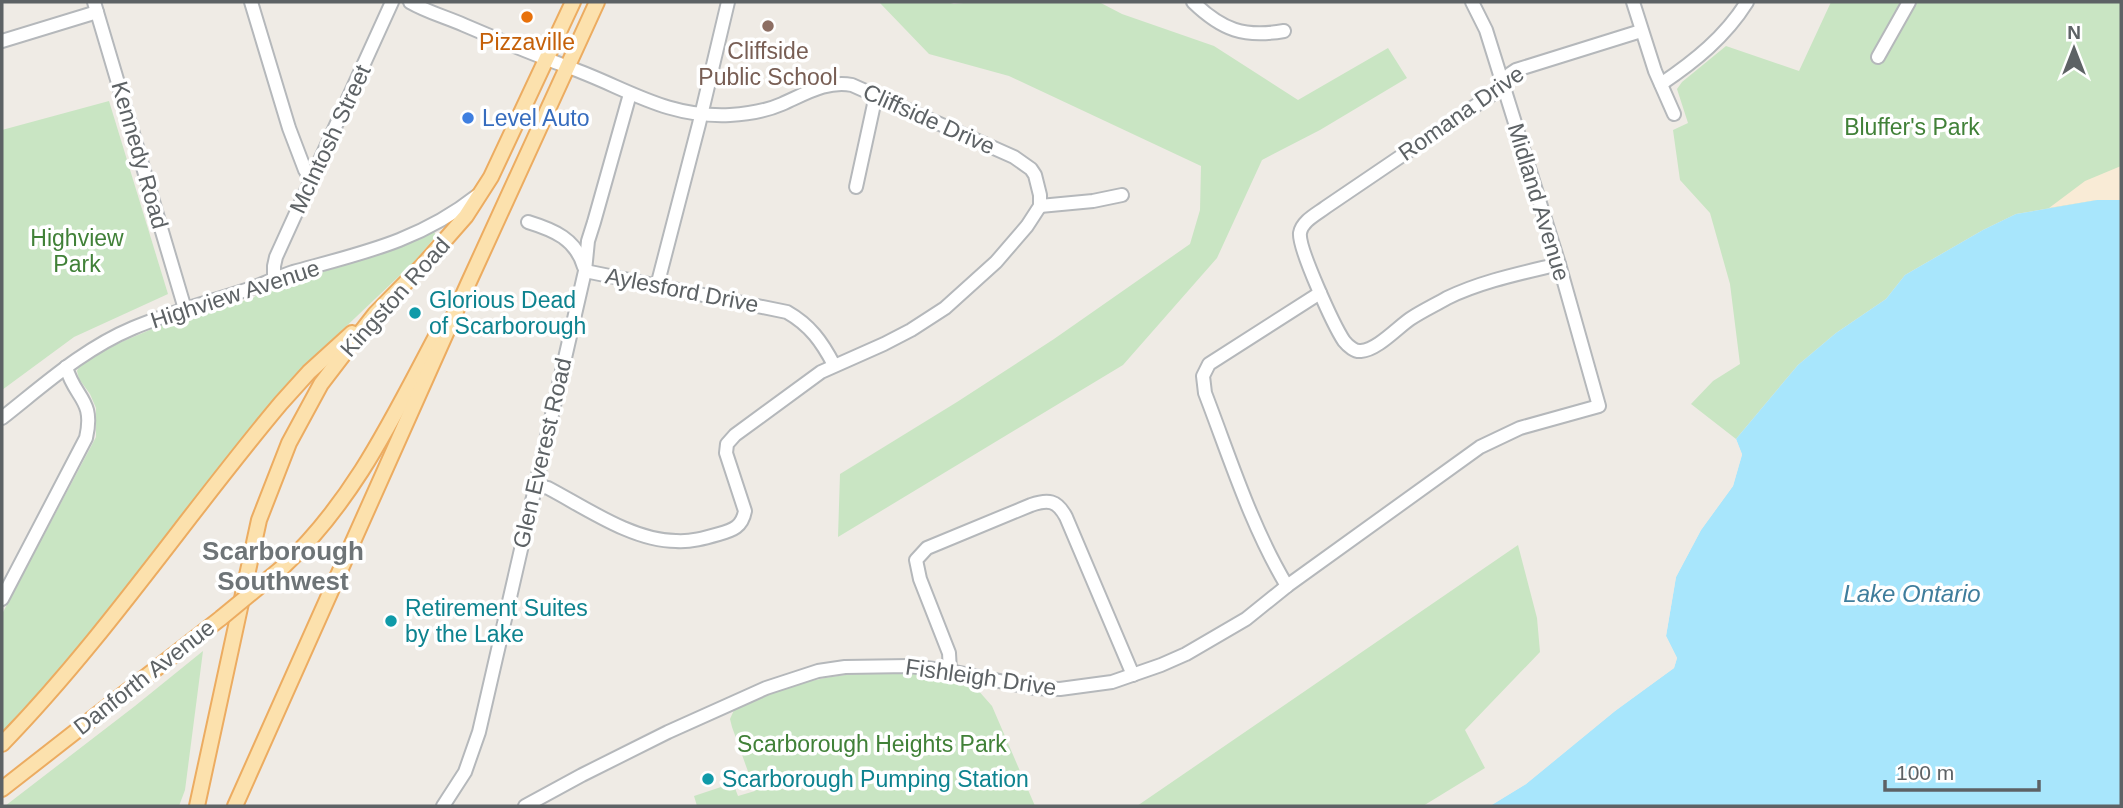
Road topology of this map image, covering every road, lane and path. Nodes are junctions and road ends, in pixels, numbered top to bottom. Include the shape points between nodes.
1 (251, 2) edge
2 (393, 2) edge
3 (411, 2) edge
4 (573, 2) edge
5 (597, 2) edge
6 (728, 2) edge
7 (1193, 2) edge
8 (1472, 2) edge
9 (1633, 2) edge
10 (1747, 2) edge
11 (1909, 2) edge
12 (96, 7) edge
13 (1284, 31) dead end
14 (1641, 31) junction
15 (2, 41) edge
16 (1878, 58) dead end
17 (547, 60) junction
18 (568, 67) junction
19 (1661, 84) junction
20 (1503, 86) junction
21 (630, 94) junction
22 (876, 95) junction
23 (702, 114) junction
24 (1674, 114) dead end
25 (312, 180) junction
26 (856, 187) dead end
27 (480, 193) junction
28 (1122, 195) dead end
29 (1040, 206) junction
30 (528, 222) dead end
31 (1559, 264) junction
32 (585, 271) junction
33 (274, 278) junction
34 (468, 284) junction
35 (657, 286) junction
36 (1320, 293) junction
37 (186, 309) junction
38 (375, 314) junction
39 (834, 365) junction
40 (66, 367) junction
41 (1599, 405) joint
42 (2, 418) edge
43 (535, 485) junction
44 (1287, 586) junction
45 (2, 599) edge
46 (950, 671) junction
47 (1133, 675) junction
48 (2, 744) edge
49 (2, 789) edge
50 (197, 806) edge
51 (234, 806) edge
52 (443, 806) edge
53 (525, 806) edge

1 - 25 street via 289,128
2 - 25 street, McIntosh Street
3 - 17 street, Cliffside Drive
4 - 17 main road, Kingston Road
5 - 18 main road, Kingston Road
6 - 23 street
7 - 13 street via 1215,21 1238,31
8 - 20 street, Midland Avenue
9 - 14 street
10 - 19 street via 1715,43
11 - 16 street
12 - 15 street
12 - 37 street, Kennedy Road
14 - 19 street
14 - 20 street, Romana Drive via 1516,70
17 - 18 street, Cliffside Drive
17 - 27 main road, Kingston Road
18 - 21 street, Cliffside Drive
18 - 34 main road, Kingston Road
19 - 24 street
20 - 31 street, Midland Avenue
20 - 36 street, Romana Drive via 1305,222 1301,245
21 - 23 street, Cliffside Drive
21 - 32 street, Glen Everest Road via 591,232
22 - 23 street, Cliffside Drive via 852,85 833,85 747,113
22 - 26 street
22 - 29 street, Cliffside Drive via 1022,162 1035,175
23 - 35 street
25 - 33 street, McIntosh Street via 276,257
27 - 33 street, Highview Avenue via 427,228 378,248
27 - 38 main road, Kingston Road via 445,242
28 - 29 street
29 - 39 street via 1012,244 945,308 884,344
30 - 32 street, Aylesford Drive via 564,236
31 - 36 street via 1460,292 1361,351 1344,341
31 - 41 street, Midland Avenue
32 - 35 street, Aylesford Drive
32 - 43 street, Glen Everest Road
33 - 37 street, Highview Avenue
34 - 49 main road, Danforth Avenue, bridge via 372,456 315,535 283,568
34 - 51 main road, Kingston Road
35 - 39 street, Aylesford Drive via 786,312 818,337
36 - 44 street via 1216,360 1203,376 1205,393 1249,508
37 - 40 street, Highview Avenue via 132,328
38 - 48 main road, Danforth Avenue via 281,403 94,642
38 - 50 main road, Kingston Road via 305,412 259,520
39 - 43 street via 727,444 745,511 737,527 697,540 662,541
40 - 42 street, Highview Avenue
40 - 45 street via 89,416 86,438
41 - 44 street, Fishleigh Drive via 1520,428 1480,447
43 - 52 street, Glen Everest Road via 479,732 464,772
44 - 47 street, Fishleigh Drive via 1247,619 1207,643
46 - 47 street, Fishleigh Drive via 1060,689
46 - 47 street via 949,653 916,560 927,548 1031,505 1053,501 1066,517
46 - 53 street, Fishleigh Drive via 878,665 793,678 668,732

